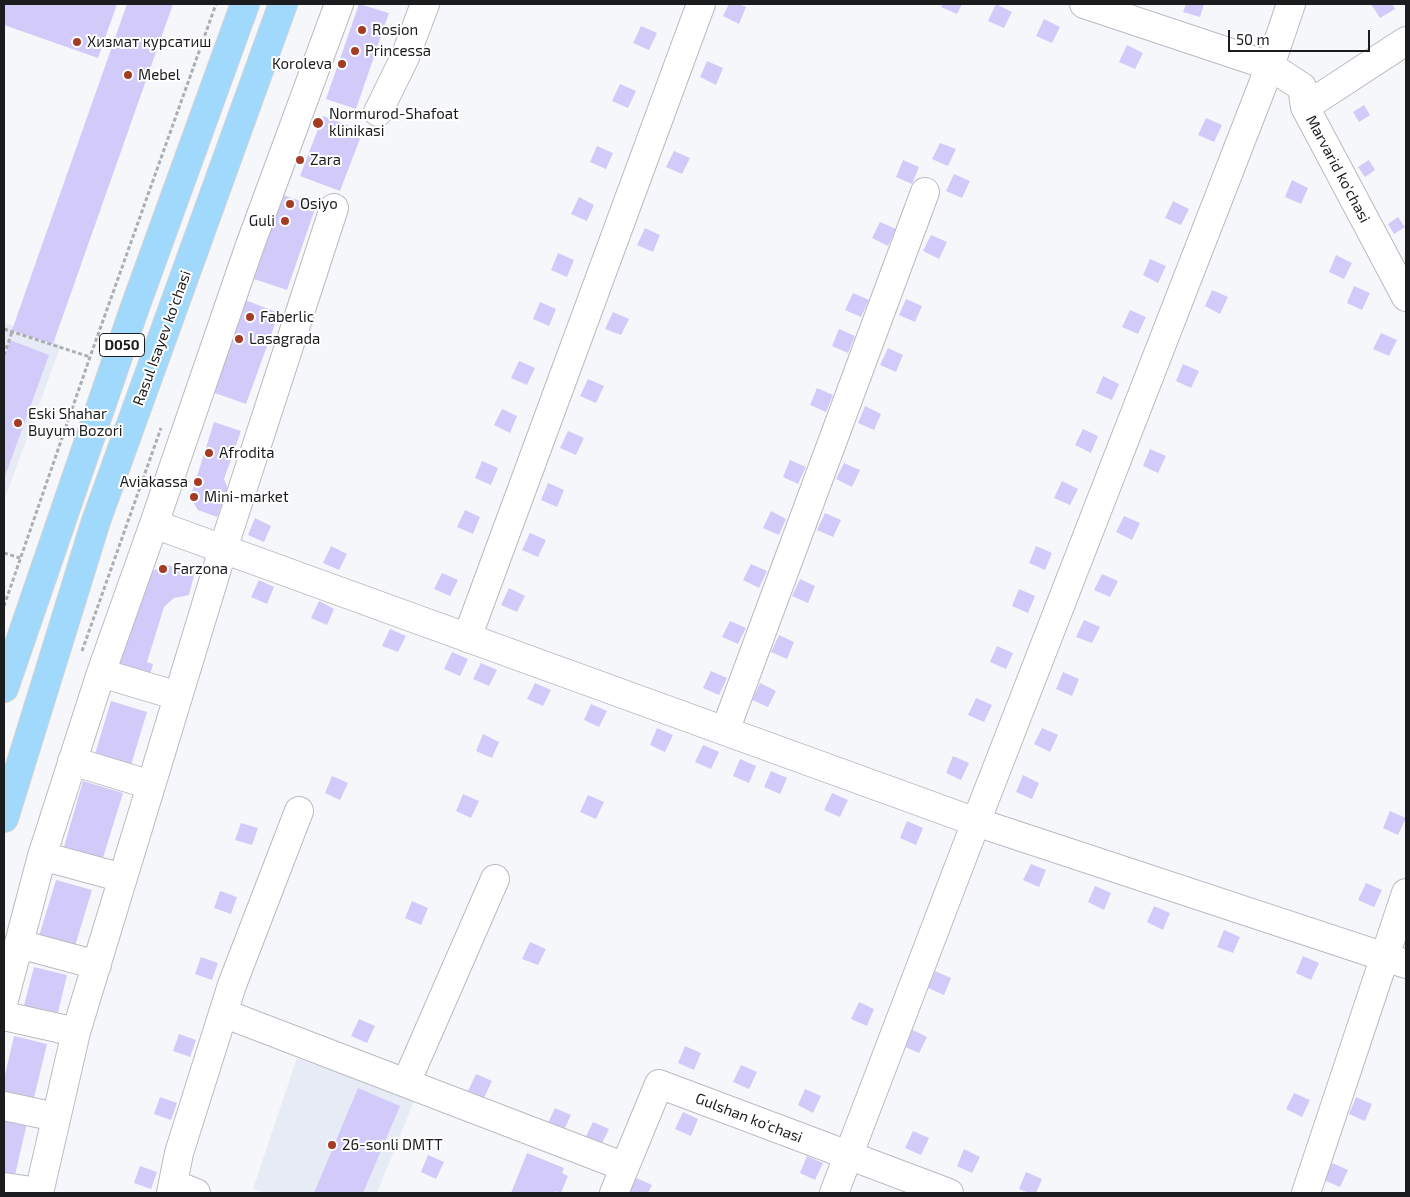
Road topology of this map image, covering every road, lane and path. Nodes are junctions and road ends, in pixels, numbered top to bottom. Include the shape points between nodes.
1 (245, 4) edge
2 (283, 4) edge
3 (339, 4) edge
4 (425, 4) edge
5 (701, 4) edge
6 (1084, 4) edge
7 (1291, 4) edge
8 (1406, 41) edge
9 (1270, 66) junction
10 (1305, 107) junction
11 (378, 112) dead end
12 (926, 192) dead end
13 (334, 208) dead end
14 (1406, 297) edge
15 (4, 329) edge
16 (12, 332) junction
17 (4, 355) edge
18 (90, 357) dead end
19 (154, 524) junction
20 (222, 549) junction
21 (4, 553) edge
22 (20, 558) dead end
23 (467, 638) junction
24 (101, 673) junction
25 (4, 688) edge
26 (178, 696) junction
27 (725, 731) junction
28 (72, 761) junction
29 (151, 785) junction
30 (299, 811) dead end
31 (4, 818) edge
32 (976, 822) junction
33 (42, 856) junction
34 (123, 878) junction
35 (495, 878) dead end
36 (1406, 893) edge
37 (19, 944) junction
38 (1395, 961) edge
39 (97, 965) junction
40 (4, 1000) edge
41 (223, 1013) junction
42 (4, 1016) edge
43 (76, 1032) junction
44 (406, 1083) junction
45 (4, 1106) edge
46 (56, 1117) junction
47 (847, 1155) junction
48 (625, 1167) junction
49 (4, 1187) edge
50 (180, 1190) edge
51 (39, 1193) edge
52 (614, 1193) edge
53 (834, 1193) edge
54 (949, 1193) edge
55 (1306, 1193) edge

1 - 25 main road, D050 via 132,315
2 - 31 main road, Rasul Isayev ko'chasi / D050 via 96,521
3 - 19 street via 246,257
4 - 11 street via 406,58
5 - 23 street
6 - 9 street, Marvarid ko'chasi
7 - 9 street
8 - 10 street
9 - 10 street, Marvarid ko'chasi via 1302,87
9 - 32 street
10 - 14 street, Marvarid ko'chasi
12 - 27 street
13 - 20 street
15 - 16 path
16 - 17 path
16 - 18 path
19 - 20 street
19 - 24 street
20 - 23 street
20 - 26 street
21 - 22 path
23 - 27 street
24 - 26 street
24 - 28 street
26 - 29 street
27 - 32 street
28 - 29 street
28 - 33 street
29 - 34 street
30 - 41 street
32 - 38 street
32 - 47 street
33 - 34 street
33 - 37 street
34 - 39 street
35 - 44 street
36 - 38 street
37 - 39 street
37 - 40 street
38 - 55 street
39 - 43 street
41 - 44 street
41 - 50 street via 179,1153
42 - 43 street
43 - 46 street
44 - 48 street
45 - 46 street
46 - 51 street
47 - 48 street, Gulshan ko'chasi via 659,1084
47 - 53 street
47 - 54 street, Gulshan ko'chasi
48 - 52 street, Gulshan ko'chasi
49 - 51 street

